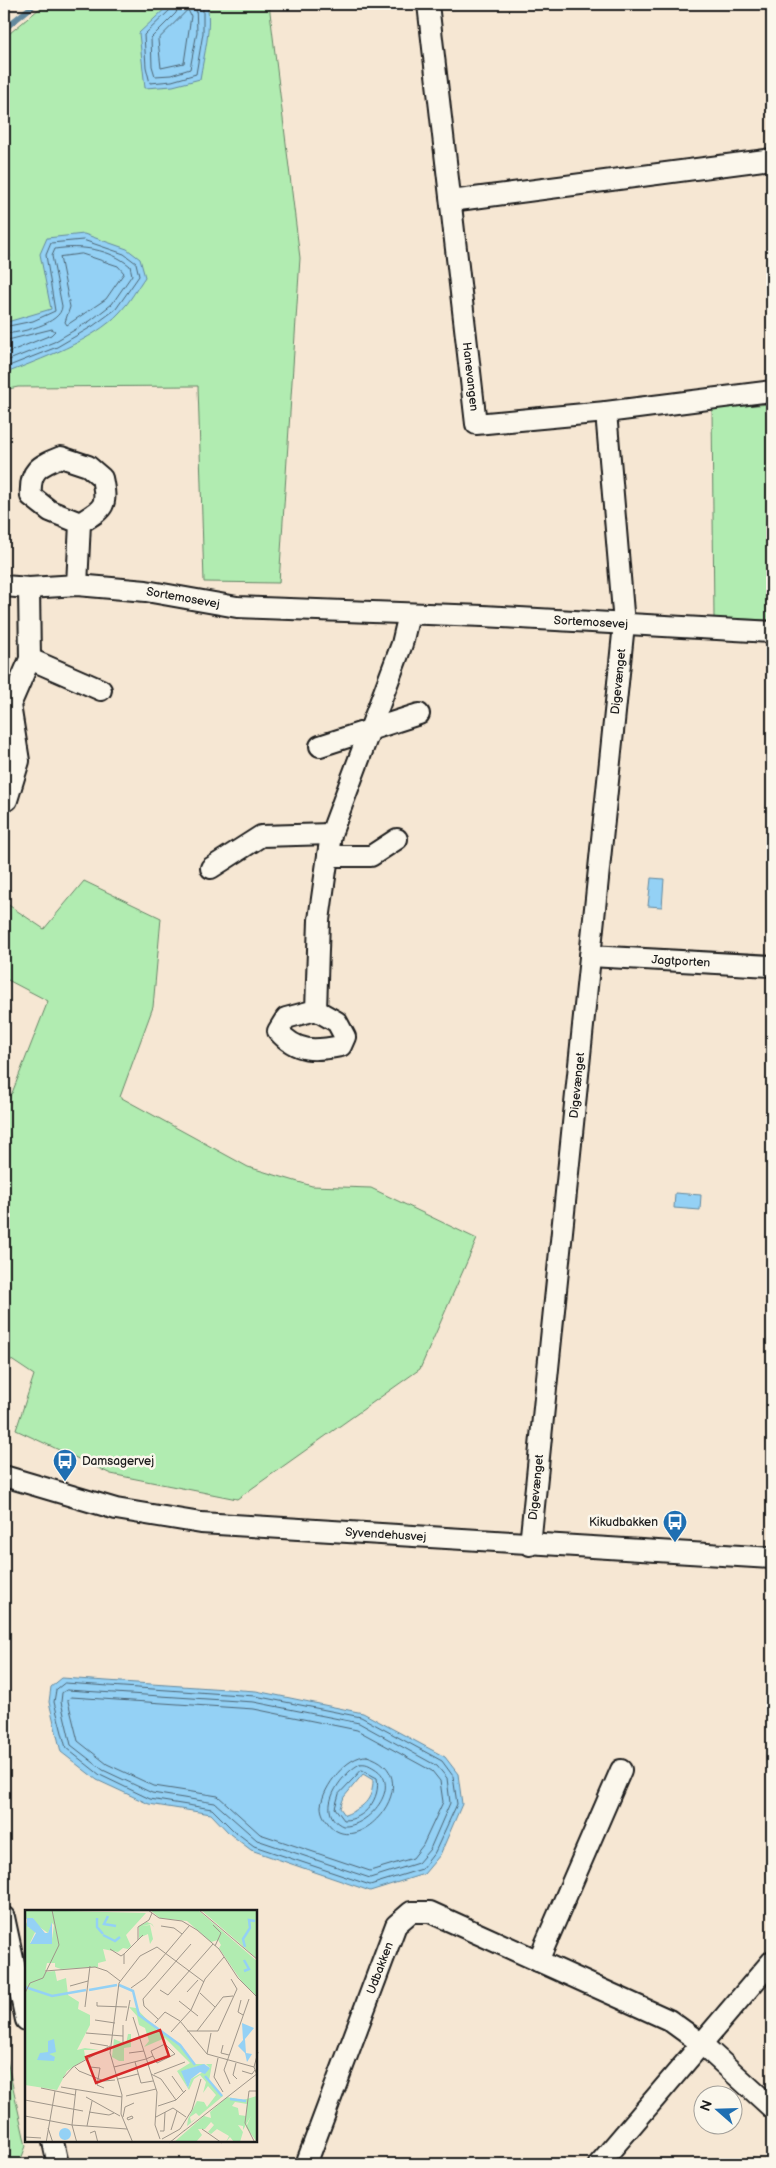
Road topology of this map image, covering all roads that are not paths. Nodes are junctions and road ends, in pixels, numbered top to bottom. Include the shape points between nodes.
1 (428, 4) edge
2 (772, 159) edge
3 (451, 201) junction
4 (772, 390) edge
5 (606, 412) junction
6 (80, 523) dead end
7 (77, 585) junction
8 (4, 586) edge
9 (29, 588) junction
10 (409, 614) junction
11 (624, 624) junction
12 (772, 632) edge
13 (30, 659) junction
14 (100, 690) dead end
15 (7, 705) edge
16 (419, 714) dead end
17 (371, 729) junction
18 (320, 746) dead end
19 (7, 800) dead end
20 (331, 834) junction
21 (397, 839) dead end
22 (328, 856) junction
23 (211, 868) dead end
24 (590, 956) junction
25 (772, 966) edge
26 (316, 1010) dead end
27 (4, 1476) edge
28 (530, 1545) junction
29 (772, 1558) edge
30 (621, 1770) dead end
31 (4, 1917) edge
32 (538, 1961) junction
33 (772, 1961) edge
34 (25, 2015) edge
35 (702, 2044) junction
36 (772, 2108) edge
37 (53, 2143) edge
38 (308, 2159) dead end
39 (58, 2164) edge
40 (599, 2164) edge

1 - 3 street, Hanevangen
2 - 3 street
3 - 5 street, Hanevangen via 476,424
4 - 5 street, Hanevangen
5 - 11 street
6 - 7 street
7 - 9 street, Sortemosevej
7 - 10 street, Sortemosevej via 146,591 237,607
8 - 9 street, Sortemosevej
9 - 13 street
10 - 11 street, Sortemosevej
10 - 17 street via 402,644
11 - 12 street, Sortemosevej
11 - 24 street, Digevænget
13 - 14 street
13 - 15 street
15 - 19 street via 19,761
16 - 17 street
17 - 18 street
17 - 20 street
20 - 22 street
20 - 23 street via 261,836
21 - 22 street via 371,856
22 - 26 street via 319,920
24 - 25 street, Jagtporten
24 - 28 street, Digevænget
27 - 28 street, Syvendehusvej via 116,1509 201,1523
28 - 29 street, Syvendehusvej
30 - 32 street
31 - 34 street
32 - 35 street, Udbakken via 669,2020
32 - 38 street, Udbakken via 430,1912 411,1912 396,1926
33 - 35 street
35 - 36 street, Udbakken
35 - 40 street
37 - 39 street

